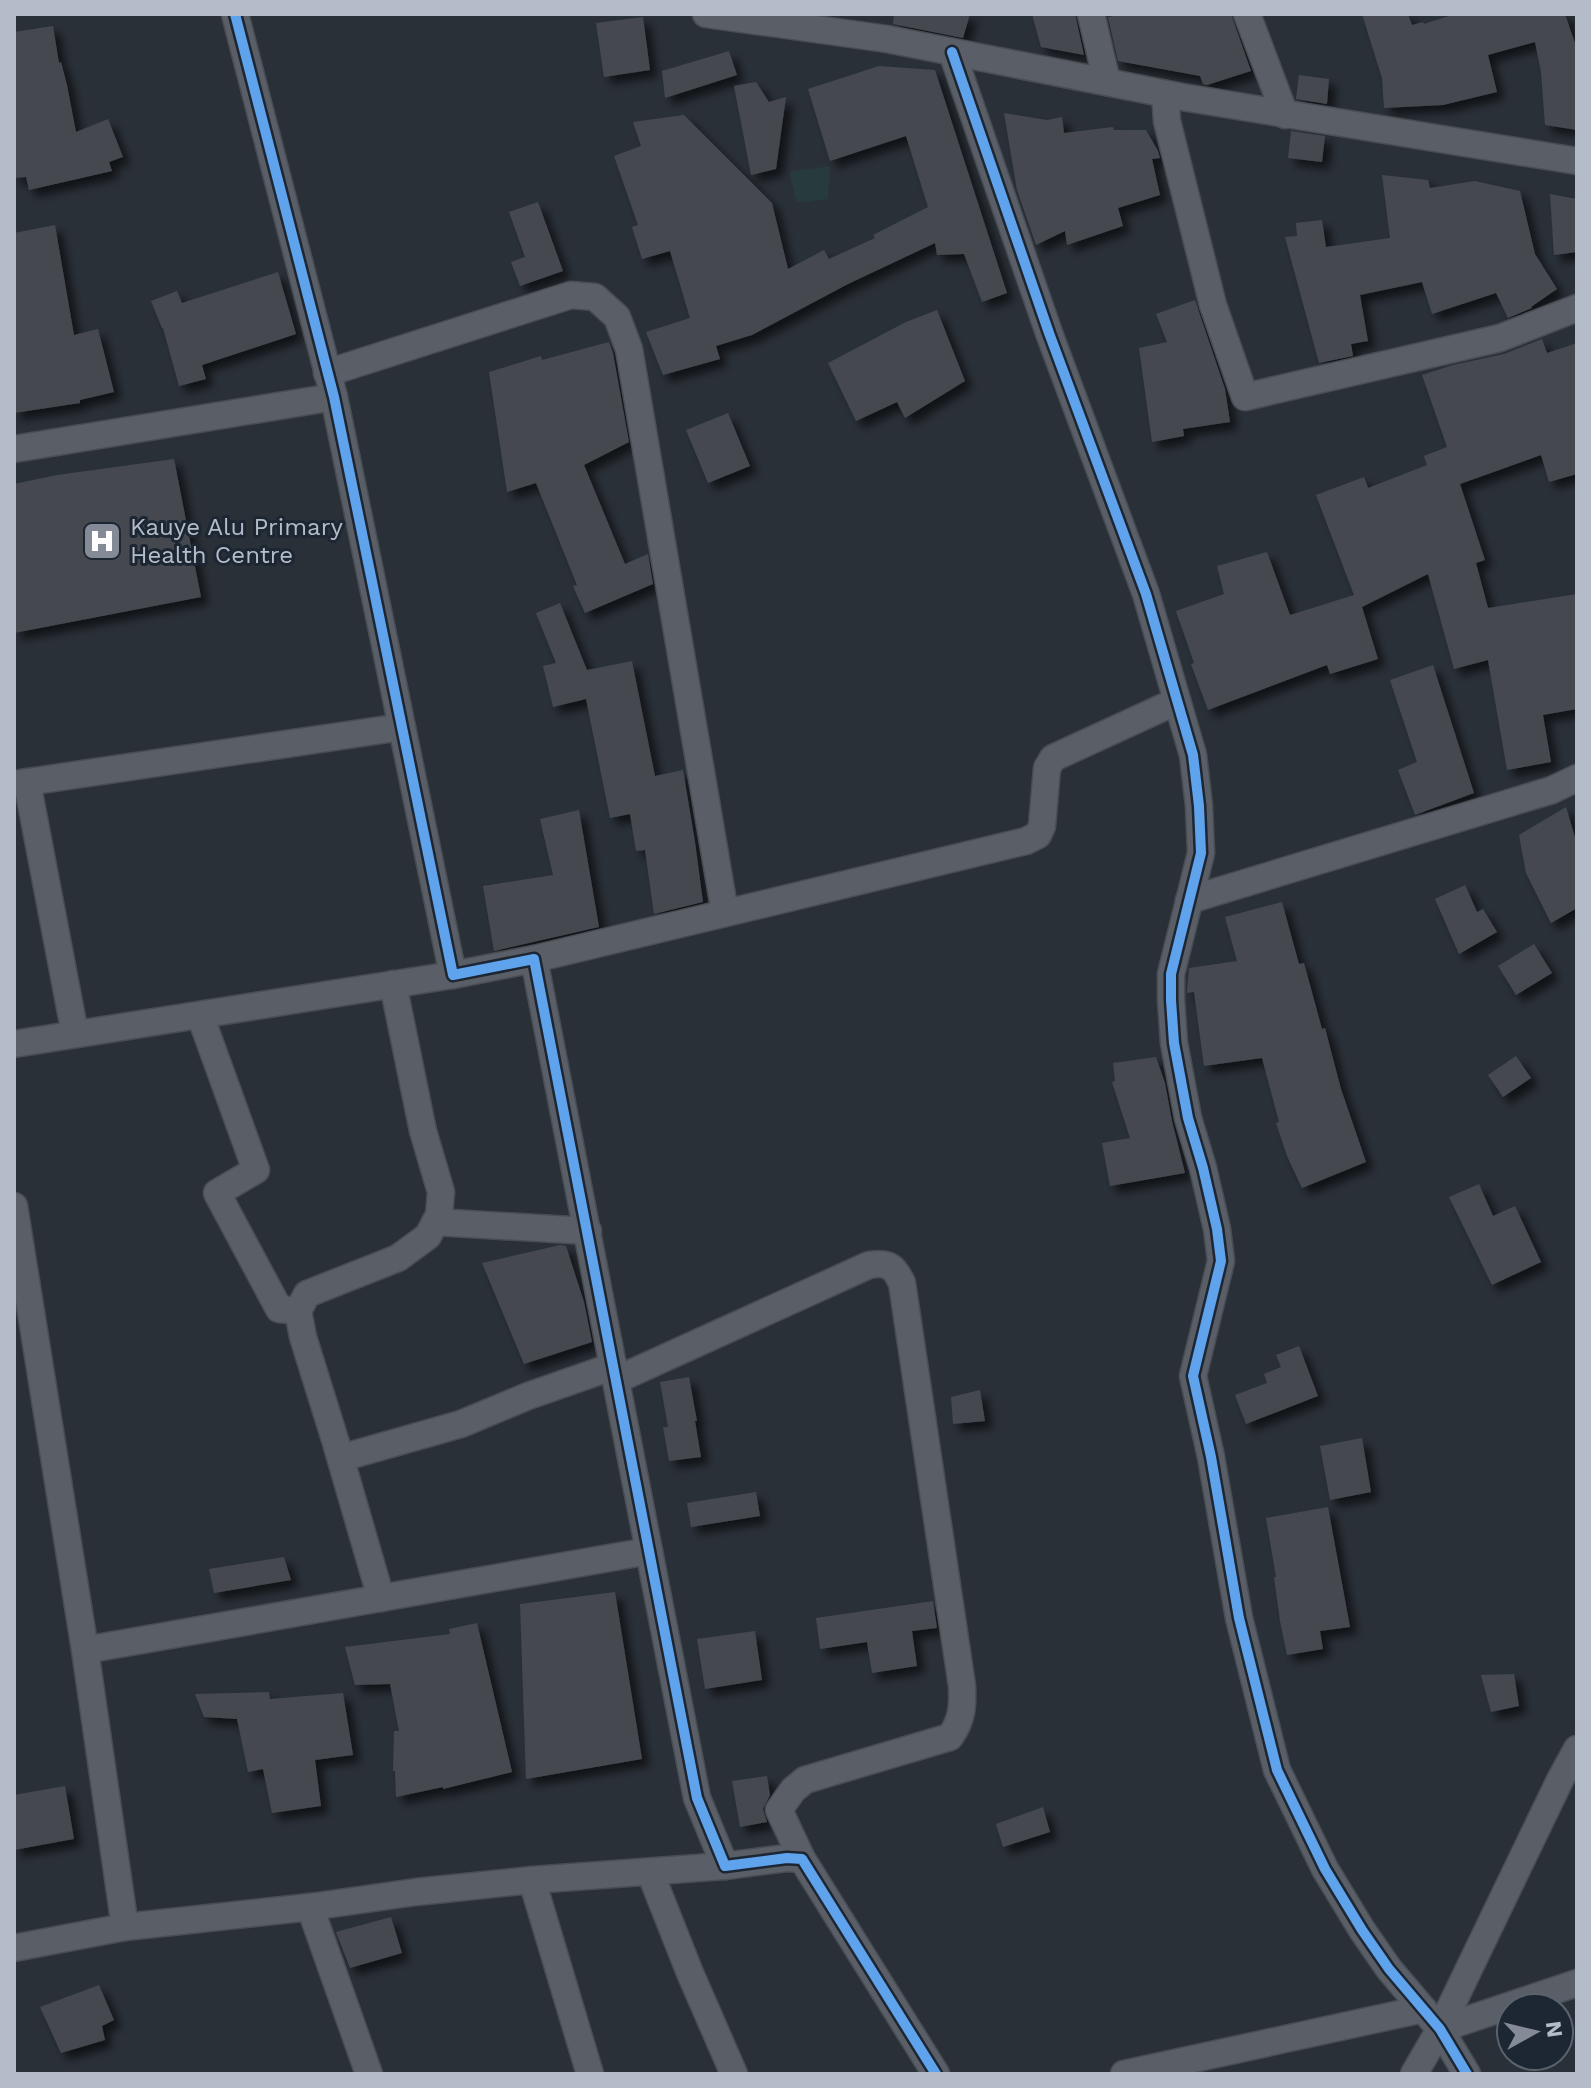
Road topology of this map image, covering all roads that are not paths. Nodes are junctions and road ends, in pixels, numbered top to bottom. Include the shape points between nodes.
1 (235, 14) edge
2 (706, 14) edge
3 (1091, 14) edge
4 (1247, 14) edge
5 (952, 52) junction
6 (1107, 82) junction
7 (1165, 94) junction
8 (1285, 115) junction
9 (1577, 161) edge
10 (1577, 308) edge
11 (330, 385) junction
12 (14, 449) edge
13 (1177, 701) junction
14 (402, 727) junction
15 (1577, 778) edge
16 (21, 783) edge
17 (1189, 900) junction
18 (725, 913) junction
19 (534, 959) junction
20 (453, 975) junction
21 (393, 984) junction
22 (200, 1015) junction
23 (75, 1034) junction
24 (14, 1044) edge
25 (14, 1206) edge
26 (435, 1222) junction
27 (588, 1231) junction
28 (298, 1311) junction
29 (615, 1373) junction
30 (341, 1458) junction
31 (649, 1551) junction
32 (381, 1598) junction
33 (85, 1650) junction
34 (1577, 1749) edge
35 (802, 1859) junction
36 (725, 1866) junction
37 (650, 1872) junction
38 (532, 1880) junction
39 (310, 1907) junction
40 (125, 1927) junction
41 (14, 1948) edge
42 (1577, 1983) edge
43 (1423, 2009) junction
44 (1440, 2029) junction
45 (369, 2074) edge
46 (590, 2074) edge
47 (734, 2074) edge
48 (936, 2074) edge
49 (1124, 2074) edge
50 (1414, 2074) edge
51 (1467, 2074) edge

1 - 11 street
2 - 5 street
3 - 6 street
4 - 8 street
5 - 6 street
5 - 13 street via 1146,594
6 - 7 street
7 - 8 street
7 - 10 street via 1167,121 1213,305 1245,397 1500,338
8 - 9 street
11 - 12 street
11 - 14 street
11 - 18 street via 571,295 595,297 617,317 629,349
13 - 17 street via 1193,755 1199,806 1201,853
13 - 18 street via 1053,758 1047,768 1042,826 1026,841
14 - 16 street
14 - 20 street
15 - 17 street
16 - 23 street
17 - 43 street via 1171,974 1174,1043 1221,1261 1193,1376 1239,1618 1277,1770 1325,1869 1362,1930
18 - 19 street
19 - 20 street
19 - 27 street
20 - 21 street
21 - 22 street
21 - 26 street via 441,1192
22 - 23 street
22 - 28 street via 256,1170 217,1193 279,1309
23 - 24 street
25 - 33 street
26 - 27 street
26 - 28 street via 428,1236 398,1258 307,1294
27 - 29 street
28 - 30 street
29 - 30 street
29 - 31 street
29 - 35 street via 869,1265 881,1263 896,1270 902,1283 963,1707 960,1724 950,1737 805,1780 793,1790 779,1810
30 - 32 street
31 - 32 street
31 - 36 street via 697,1798
32 - 33 street
33 - 40 street
34 - 44 street
35 - 36 street
35 - 48 street
36 - 37 street
37 - 38 street
37 - 47 street
38 - 39 street
38 - 46 street
39 - 40 street
39 - 45 street
40 - 41 street
42 - 44 street
43 - 44 street
43 - 49 street
44 - 50 street
44 - 51 street

